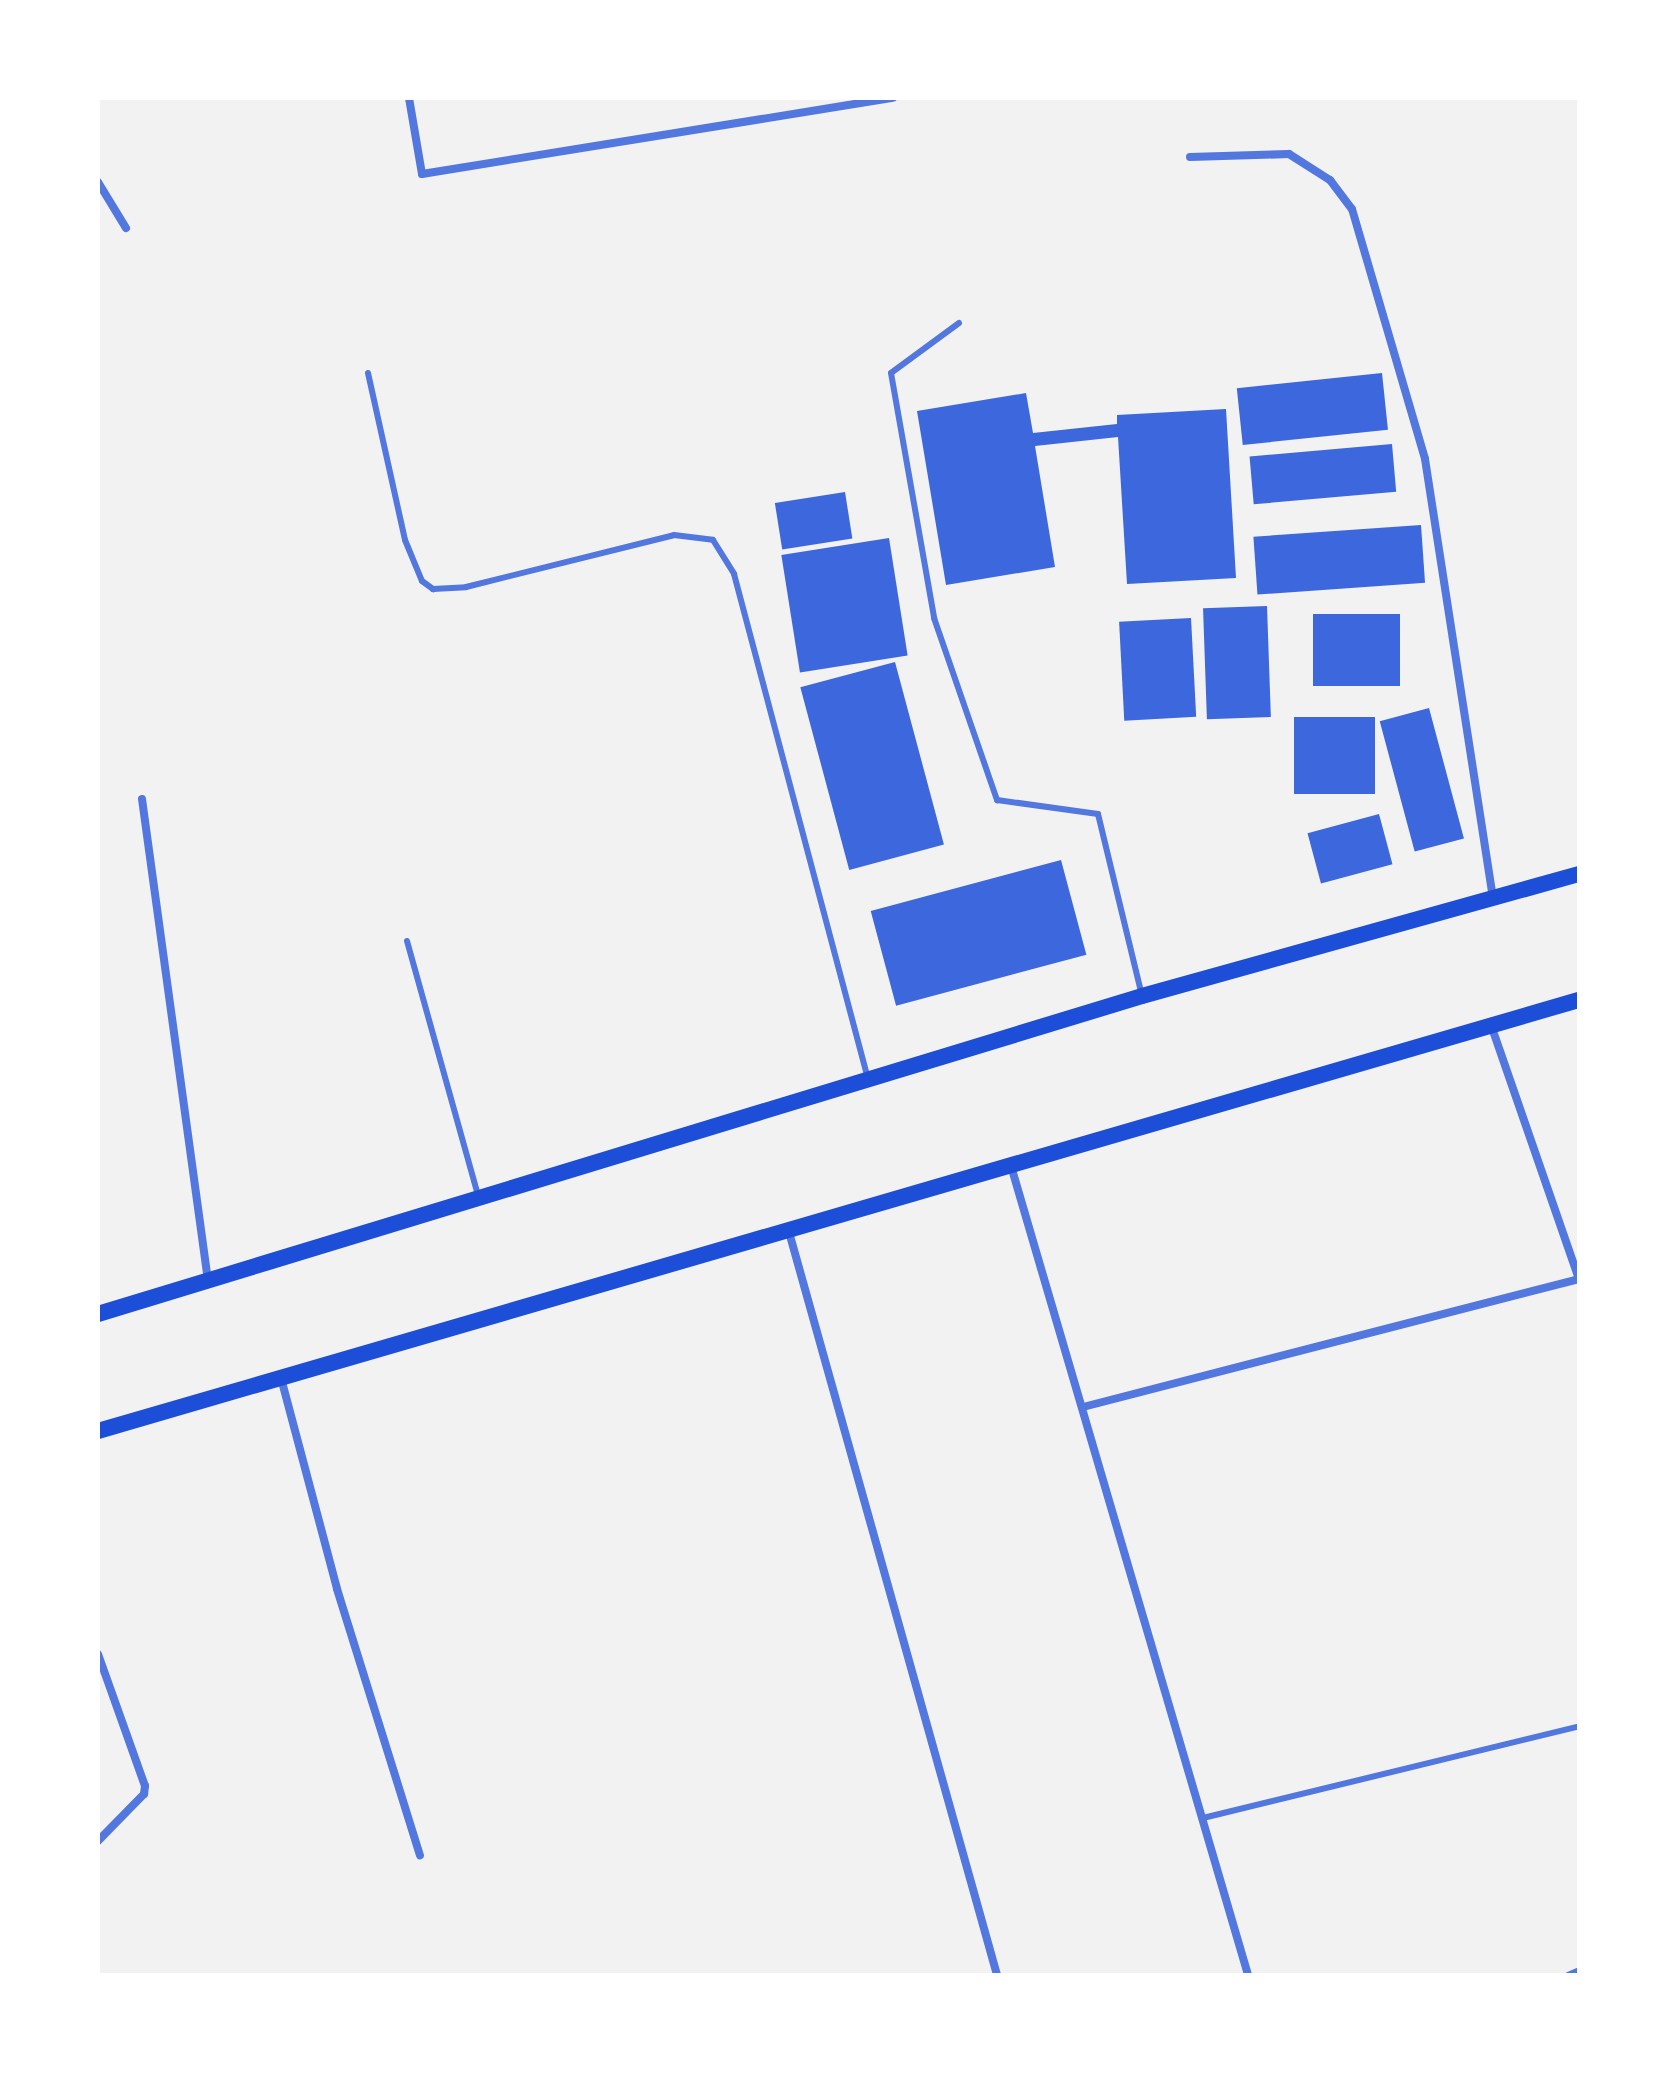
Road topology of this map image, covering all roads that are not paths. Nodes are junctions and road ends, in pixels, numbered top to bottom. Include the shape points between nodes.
1 (409, 98) edge
2 (893, 98) edge
3 (1190, 157) dead end
4 (98, 182) edge
5 (126, 228) dead end
6 (959, 323) dead end
7 (368, 373) dead end
8 (142, 799) dead end
9 (1579, 874) edge
10 (1493, 896) junction
11 (407, 941) dead end
12 (1142, 996) junction
13 (1579, 1000) edge
14 (1491, 1025) junction
15 (868, 1079) junction
16 (1011, 1163) junction
17 (479, 1198) junction
18 (789, 1232) junction
19 (1579, 1279) edge
20 (208, 1283) junction
21 (98, 1314) edge
22 (281, 1378) junction
23 (1083, 1407) junction
24 (98, 1431) edge
25 (98, 1654) edge
26 (1579, 1726) edge
27 (1203, 1818) junction
28 (98, 1841) edge
29 (420, 1855) dead end
30 (1579, 1970) edge
31 (997, 1975) edge
32 (1248, 1975) edge
33 (1568, 1975) edge

1 - 2 street via 422,174
3 - 10 street via 1289,154 1330,180 1352,209 1425,459
4 - 5 street
6 - 12 lane via 891,373 934,618 997,800 1098,814
7 - 15 lane via 405,540 422,581 433,589 466,587 674,535 713,540 734,574
8 - 20 street
9 - 10 main road
10 - 12 main road
11 - 17 lane
12 - 15 main road
13 - 14 main road
14 - 16 main road
14 - 19 street
15 - 17 main road
16 - 18 main road
16 - 23 street
17 - 20 main road
18 - 22 main road
18 - 31 street
19 - 23 street
20 - 21 main road
22 - 24 main road
22 - 29 street via 337,1589
23 - 27 street
25 - 28 street via 145,1786 144,1794
26 - 27 lane
27 - 32 street
30 - 33 lane

